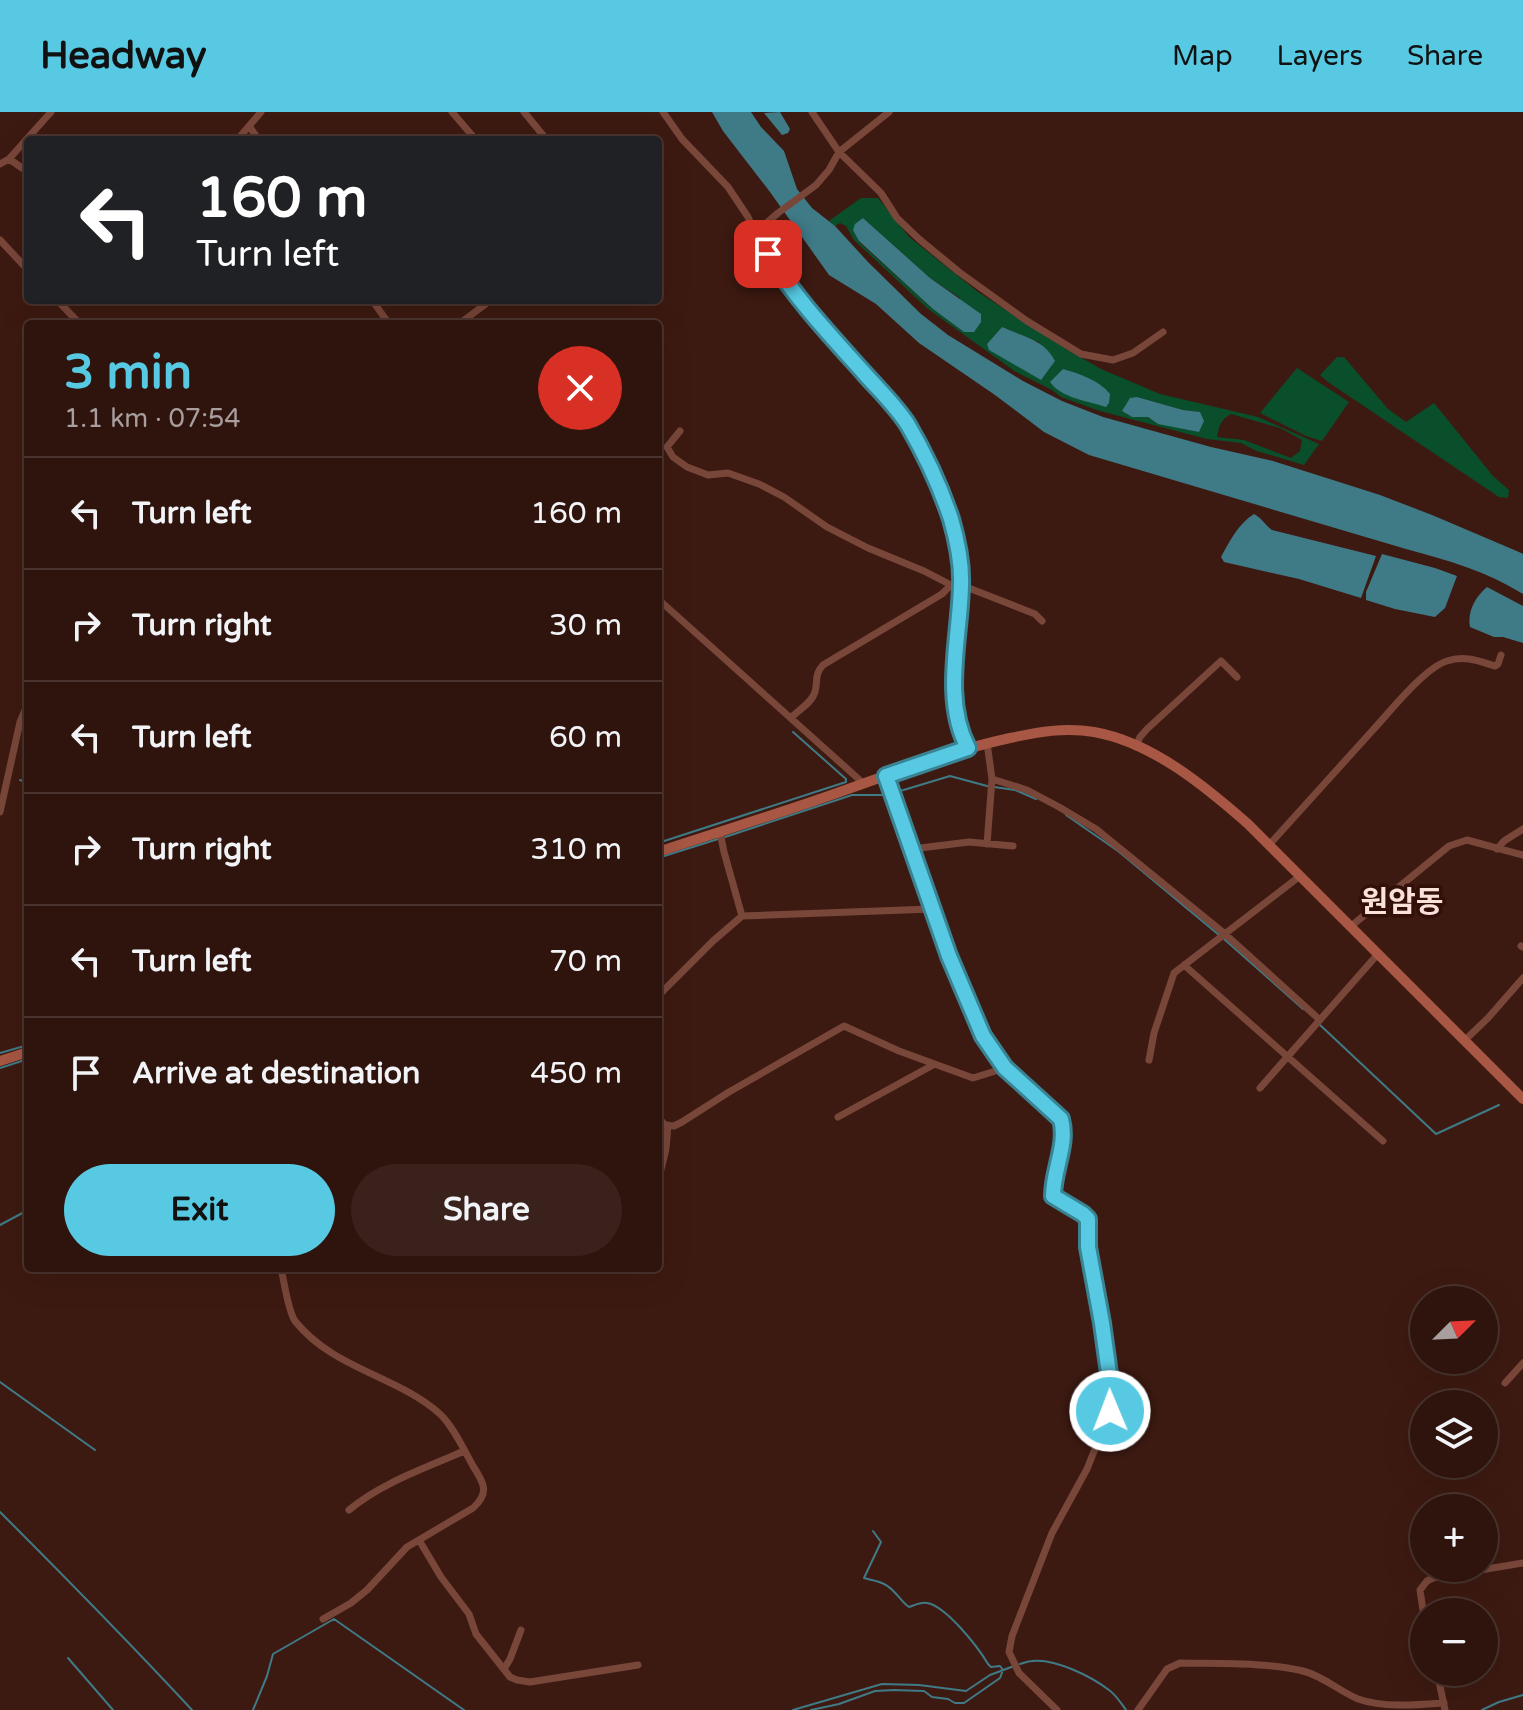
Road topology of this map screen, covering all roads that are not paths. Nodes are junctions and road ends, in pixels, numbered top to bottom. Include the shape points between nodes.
1 (51, 112) edge
2 (261, 112) edge
3 (452, 112) edge
4 (524, 112) edge
5 (663, 112) edge
6 (812, 112) edge
7 (889, 112) edge
8 (249, 126) junction
9 (30, 136) edge
10 (240, 136) edge
11 (256, 136) edge
12 (473, 136) edge
13 (544, 136) edge
14 (24, 142) edge
15 (839, 152) junction
16 (9, 159) junction
17 (0, 164) edge
18 (24, 169) edge
19 (755, 233) junction
20 (0, 240) edge
21 (24, 266) edge
22 (61, 304) edge
23 (486, 304) edge
24 (76, 320) edge
25 (464, 320) edge
26 (1163, 332) dead end
27 (680, 431) dead end
28 (951, 585) junction
29 (961, 585) junction
30 (662, 603) edge
31 (1042, 621) dead end
32 (1501, 655) dead end
33 (1237, 677) dead end
34 (24, 712) edge
35 (791, 718) junction
36 (987, 743) junction
37 (1136, 747) junction
38 (968, 748) junction
39 (886, 776) junction
40 (992, 779) junction
41 (863, 783) junction
42 (0, 812) edge
43 (1523, 829) edge
44 (720, 832) junction
45 (987, 844) junction
46 (1269, 845) junction
47 (1013, 846) dead end
48 (912, 849) junction
49 (1497, 849) junction
50 (662, 851) edge
51 (1523, 855) edge
52 (1300, 876) junction
53 (932, 909) junction
54 (742, 916) junction
55 (1350, 927) junction
56 (1225, 934) junction
57 (1377, 955) junction
58 (1184, 965) junction
59 (1523, 978) edge
60 (662, 992) edge
61 (1320, 1020) junction
62 (1464, 1041) junction
63 (24, 1053) edge
64 (1288, 1057) junction
65 (1149, 1060) dead end
66 (0, 1061) edge
67 (933, 1065) junction
68 (1005, 1068) junction
69 (1260, 1088) dead end
70 (1523, 1099) edge
71 (838, 1117) dead end
72 (662, 1122) edge
73 (668, 1125) junction
74 (1383, 1141) dead end
75 (662, 1166) edge
76 (282, 1272) edge
77 (1523, 1363) edge
78 (1505, 1383) dead end
79 (464, 1451) junction
80 (349, 1510) dead end
81 (419, 1540) junction
82 (1523, 1563) edge
83 (1421, 1598) edge
84 (323, 1619) dead end
85 (521, 1630) dead end
86 (638, 1665) dead end
87 (504, 1669) junction
88 (1440, 1686) edge
89 (1445, 1706) edge
90 (1057, 1710) edge
91 (1138, 1710) edge

1 - 9 street
2 - 8 street
3 - 12 street
4 - 13 street
5 - 19 street via 728,187
6 - 15 street
7 - 15 street
8 - 10 street
8 - 11 street
14 - 16 street
15 - 19 street via 804,195
15 - 26 street via 919,239 1027,321 1081,354 1113,360
16 - 17 street
16 - 18 street
19 - 29 street via 812,315 907,423 952,522
20 - 21 street
22 - 24 street
23 - 25 street
27 - 28 street via 667,447 687,467 759,484 827,527
28 - 29 street
28 - 35 street via 823,665 816,673 815,694
29 - 31 street
29 - 38 street via 955,707
30 - 35 street
32 - 46 street via 1495,666 1462,658 1445,661 1428,673
33 - 37 street via 1221,661 1147,729
34 - 42 street
35 - 41 street
36 - 37 main road via 1044,731 1077,731 1111,736
36 - 38 main road
36 - 40 street
37 - 46 main road via 1185,772
38 - 39 main road
39 - 41 main road
39 - 48 street
40 - 45 street
40 - 56 street via 1027,790 1096,829
41 - 44 main road
43 - 49 street
44 - 50 main road
44 - 54 street
45 - 47 street
45 - 48 street
46 - 52 main road
48 - 53 street
49 - 51 street
49 - 55 street via 1467,840 1449,846
52 - 55 main road
52 - 56 street
53 - 54 street
53 - 68 street via 960,986
54 - 60 street
55 - 57 main road
56 - 58 street
56 - 61 street
57 - 61 street
57 - 62 main road
58 - 64 street
58 - 65 street via 1174,973
59 - 62 street
61 - 64 street
62 - 70 main road
63 - 66 main road
64 - 69 street
64 - 74 street
67 - 68 street via 973,1078
67 - 71 street
67 - 73 street via 844,1026 682,1122
68 - 90 street via 1061,1119 1064,1141 1053,1196 1088,1219 1112,1399 1087,1469 1052,1533 1009,1652 1019,1673
72 - 73 street
73 - 75 street
76 - 79 street via 293,1318 316,1343 420,1399 442,1416
77 - 78 street
79 - 80 street
79 - 81 street via 481,1478 481,1501
81 - 84 street via 367,1590
81 - 87 street via 469,1614 476,1634
82 - 83 street via 1433,1578 1420,1590
85 - 87 street
86 - 87 street via 530,1682 510,1677
88 - 89 street
89 - 91 street via 1359,1699 1304,1671 1180,1663 1167,1669

